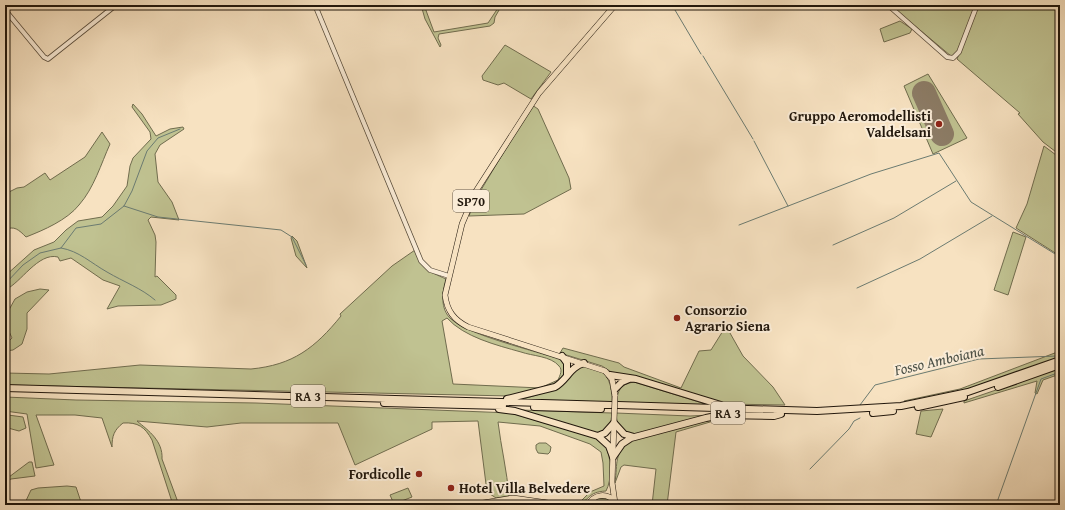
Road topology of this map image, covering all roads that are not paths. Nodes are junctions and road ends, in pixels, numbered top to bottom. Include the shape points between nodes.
1 (116, 5) edge
2 (315, 5) edge
3 (615, 5) edge
4 (888, 5) edge
5 (977, 5) edge
6 (5, 10) edge
7 (449, 276) junction
8 (562, 356) junction
9 (1060, 360) edge
10 (584, 363) junction
11 (1060, 365) edge
12 (567, 375) junction
13 (610, 375) junction
14 (632, 378) junction
15 (5, 388) edge
16 (5, 392) edge
17 (615, 392) junction
18 (446, 402) junction
19 (614, 407) junction
20 (790, 410) junction
21 (883, 410) junction
22 (838, 413) junction
23 (781, 414) junction
24 (614, 422) junction
25 (598, 436) junction
26 (634, 437) junction
27 (613, 457) junction
28 (612, 482) junction
29 (604, 495) junction
30 (588, 504) edge
31 (615, 504) edge
32 (471, 505) edge
33 (562, 505) edge
34 (583, 505) edge

1 - 6 street via 48,59
2 - 7 street via 421,261 430,270
3 - 7 main road, SP70 via 538,93 480,185 465,215
4 - 5 street via 947,57 953,58 959,52
7 - 8 main road, SP70 via 446,301 452,315 459,322
8 - 10 main road, SP70
8 - 12 highway via 567,363
9 - 21 highway, RA 3 via 968,392
10 - 12 highway via 574,367
10 - 13 main road, SP70
11 - 21 highway, RA 3 via 955,400
12 - 18 highway via 555,387 519,397 460,398
13 - 14 highway
13 - 17 main road
14 - 17 highway via 623,381
14 - 20 highway via 718,405
15 - 18 highway, RA 3
16 - 18 highway, RA 3
17 - 24 main road, bridge
18 - 19 highway, RA 3
18 - 25 highway via 463,408 512,410
19 - 20 highway, RA 3
19 - 23 highway, RA 3
20 - 22 highway, RA 3
21 - 22 highway, RA 3
22 - 23 highway, RA 3
23 - 26 highway via 718,416
24 - 25 highway via 605,433
24 - 26 highway via 624,434
24 - 27 main road
25 - 27 highway via 609,446
26 - 27 highway via 623,443
27 - 28 main road
28 - 29 main road
28 - 31 main road
29 - 30 main road via 597,496
29 - 31 main road
30 - 34 main road
32 - 33 main road via 514,498

